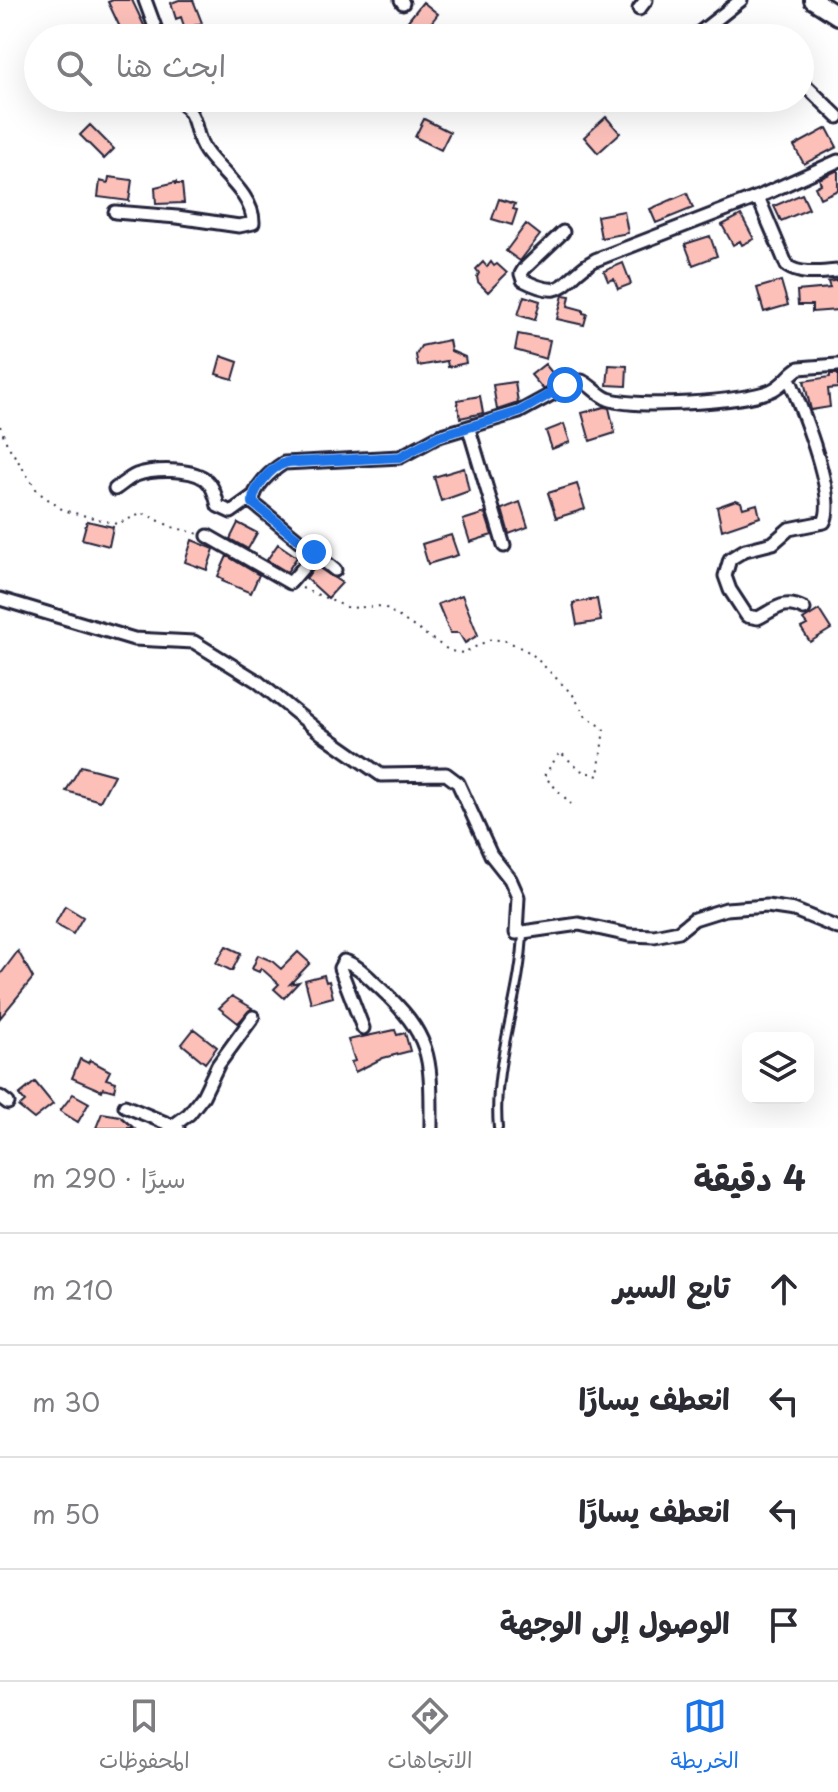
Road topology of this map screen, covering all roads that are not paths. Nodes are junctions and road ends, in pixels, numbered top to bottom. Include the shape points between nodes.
1 (145, 0) edge
2 (741, 0) edge
3 (813, 0) edge
4 (838, 16) edge
5 (154, 24) edge
6 (711, 24) edge
7 (814, 94) edge
8 (191, 112) edge
9 (838, 117) edge
10 (838, 161) edge
11 (758, 197) junction
12 (115, 212) dead end
13 (563, 232) dead end
14 (838, 271) edge
15 (838, 365) edge
16 (789, 378) junction
17 (469, 429) junction
18 (115, 489) dead end
19 (252, 497) junction
20 (208, 536) road end
21 (504, 546) dead end
22 (315, 554) junction
23 (335, 570) dead end
24 (0, 599) edge
25 (804, 609) dead end
26 (838, 928) edge
27 (523, 932) junction
28 (253, 1017) dead end
29 (363, 1028) dead end
30 (125, 1106) dead end
31 (174, 1127) edge
32 (431, 1128) edge
33 (498, 1128) edge

1 - 5 street
2 - 6 street
3 - 4 main road
7 - 9 street
8 - 12 street via 206,153 231,179 253,223 239,226
10 - 11 street
11 - 13 street via 595,260 559,290 523,280 524,269
11 - 14 street via 787,266 807,273
15 - 16 street via 799,368
16 - 17 street via 761,394 676,404 619,402 582,381 574,382 519,412
16 - 25 street via 816,448 828,515 824,522 789,529 773,543 737,553 725,576 747,616 758,618 792,603
17 - 19 street via 439,436 387,460 284,463
17 - 21 street
18 - 19 street via 135,475 192,473 206,479 218,506 231,512
19 - 22 street via 257,508
20 - 22 street via 290,583
22 - 23 street
24 - 27 street via 134,639 194,642 257,681 381,775 446,774 458,783 491,855 510,879 518,897 516,933
26 - 27 street via 794,910 767,906 726,909 694,919 679,931 654,936 579,924
27 - 33 lane via 498,1094
28 - 31 street via 203,1096
29 - 32 street via 340,968 344,961 366,975 415,1025 431,1072
30 - 31 street

